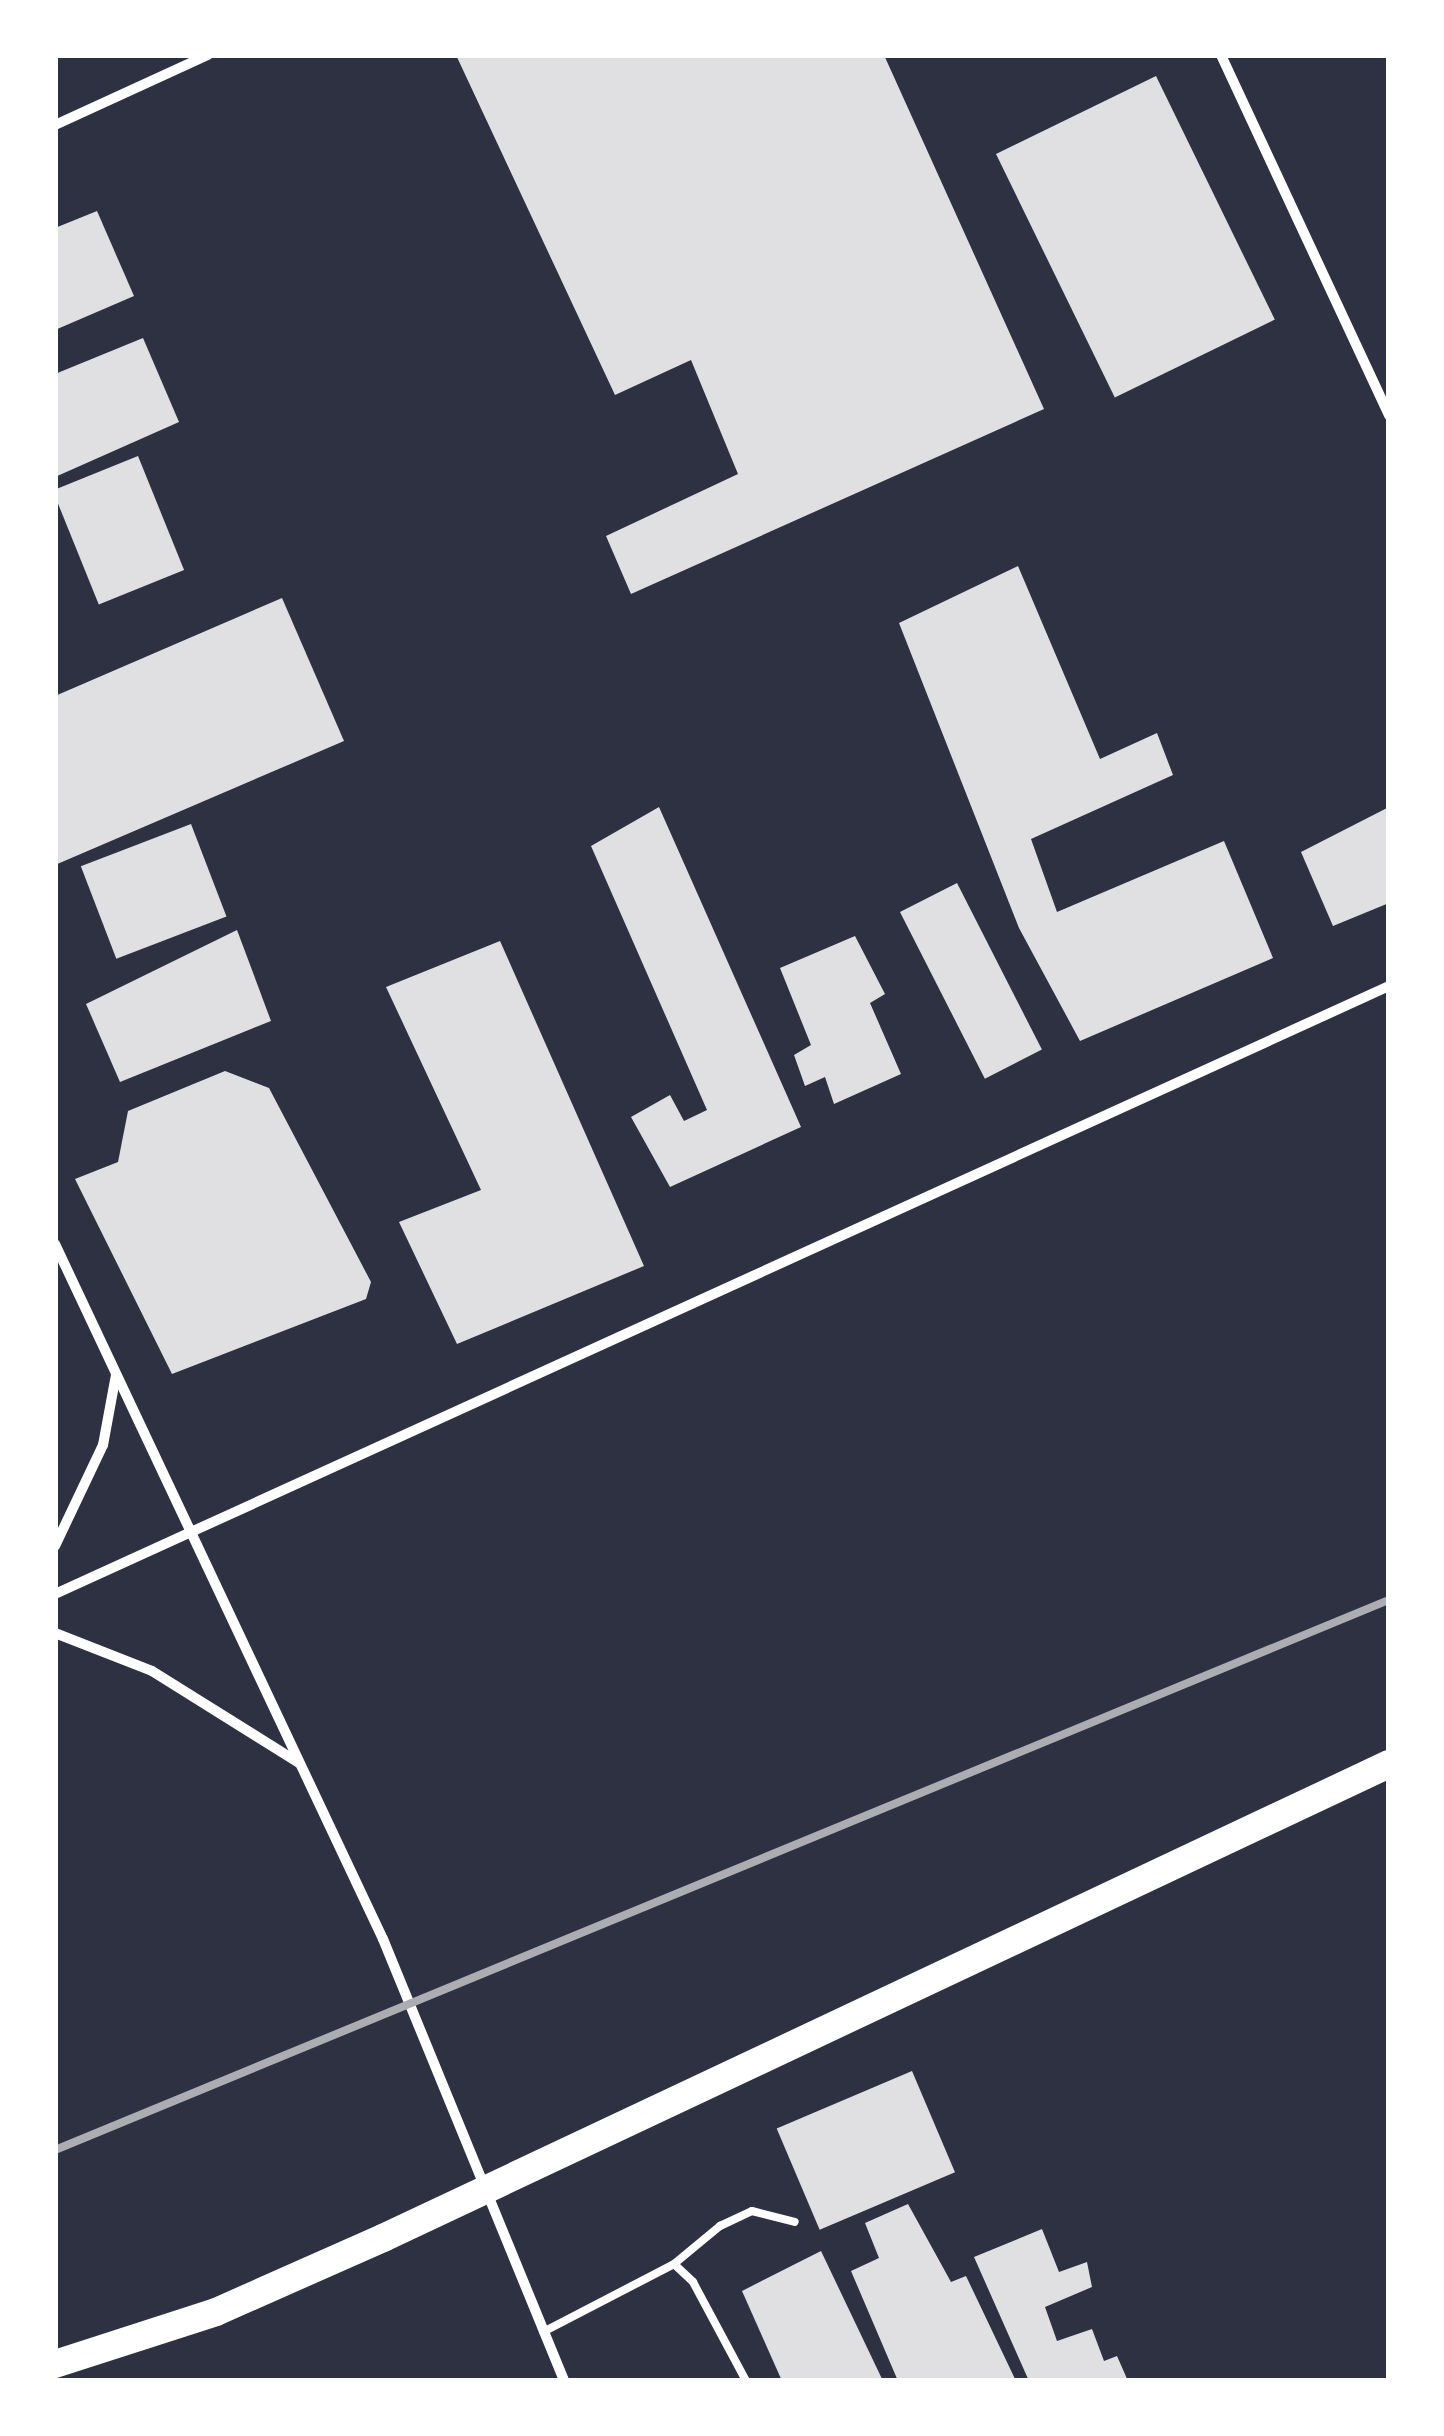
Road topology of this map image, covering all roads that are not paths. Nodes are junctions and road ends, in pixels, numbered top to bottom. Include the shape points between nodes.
1 (208, 55) edge
2 (1221, 55) edge
3 (55, 125) edge
4 (1389, 416) edge
5 (1389, 986) edge
6 (55, 1244) edge
7 (116, 1374) junction
8 (190, 1534) junction
9 (55, 1546) edge
10 (55, 1594) edge
11 (55, 1632) edge
12 (300, 1764) junction
13 (1389, 1764) edge
14 (482, 2191) junction
15 (795, 2222) dead end
16 (674, 2264) junction
17 (543, 2332) junction
18 (55, 2364) edge
19 (564, 2381) edge
20 (746, 2381) edge

1 - 3 street
2 - 4 street
5 - 8 street
6 - 7 street
7 - 8 street
7 - 9 street via 90,1481
8 - 10 street
8 - 12 street
11 - 12 street via 152,1671
12 - 14 street via 431,2047
13 - 14 highway
14 - 17 street
14 - 18 highway via 216,2312
15 - 16 lane via 752,2211 720,2226
16 - 17 lane
16 - 20 lane via 693,2282
17 - 19 street

